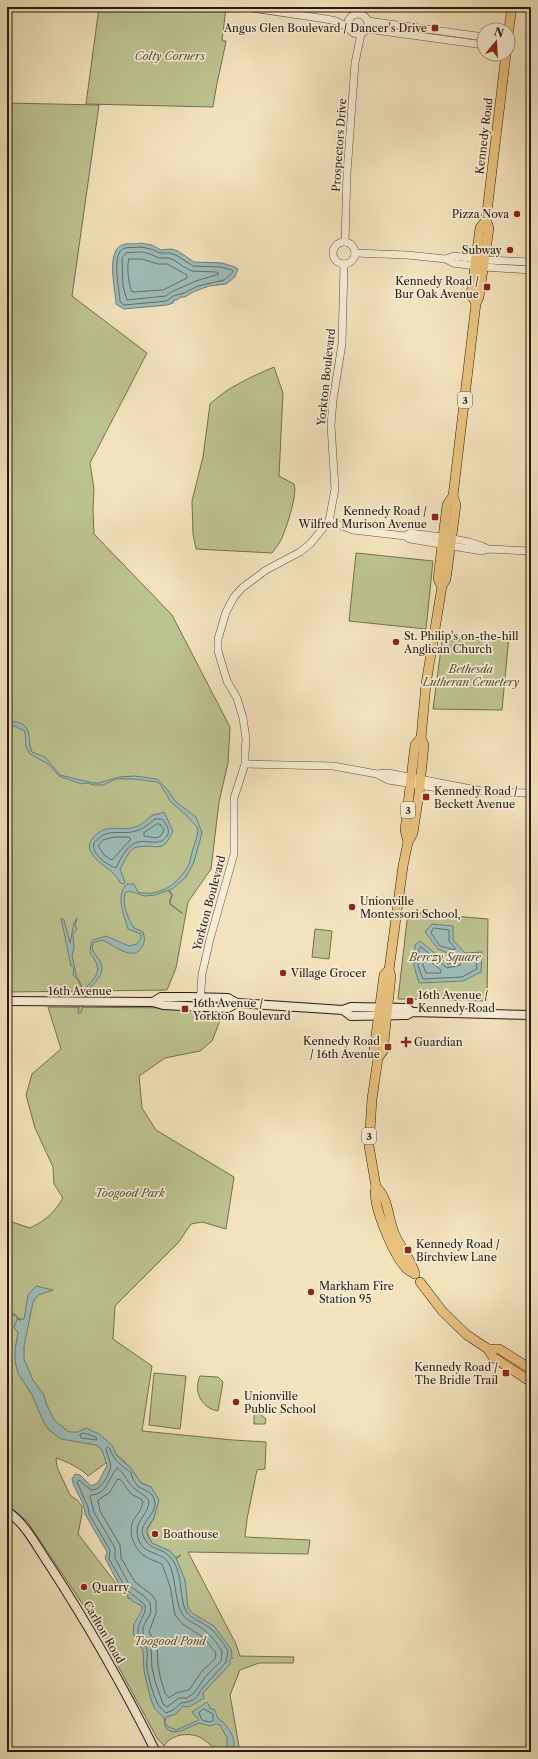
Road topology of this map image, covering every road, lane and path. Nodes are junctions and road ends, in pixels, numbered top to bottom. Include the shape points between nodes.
1 (245, 7) edge
2 (512, 7) edge
3 (362, 11) edge
4 (354, 12) edge
5 (326, 18) junction
6 (368, 21) junction
7 (510, 22) edge
8 (347, 27) junction
9 (367, 29) junction
10 (353, 33) junction
11 (361, 34) junction
12 (476, 36) edge
13 (476, 44) edge
14 (357, 50) junction
15 (505, 62) edge
16 (345, 242) junction
17 (355, 253) junction
18 (531, 262) edge
19 (480, 263) junction
20 (344, 264) junction
21 (531, 270) edge
22 (329, 521) junction
23 (447, 542) junction
24 (531, 551) edge
25 (245, 764) junction
26 (416, 781) junction
27 (531, 793) edge
28 (201, 997) junction
29 (7, 1001) edge
30 (153, 1002) junction
31 (237, 1003) junction
32 (200, 1006) junction
33 (383, 1011) junction
34 (531, 1015) edge
35 (414, 1274) joint
36 (420, 1282) joint
37 (488, 1348) junction
38 (531, 1369) edge
39 (531, 1382) edge
40 (7, 1511) edge
41 (156, 1752) edge

1 - 5 street
2 - 7 main road
3 - 4 street
3 - 6 street
4 - 5 street
4 - 8 street via 347,22
5 - 8 street
6 - 9 street
6 - 12 street
8 - 10 street
9 - 11 street
9 - 13 street
10 - 11 street
10 - 14 street, Prospectors Drive
11 - 14 street, Prospectors Drive
14 - 16 street, Prospectors Drive via 347,174
15 - 19 main road, Kennedy Road / 3 via 486,220 489,228
16 - 17 street via 353,247
16 - 20 street via 338,244 333,253 336,261
17 - 19 street via 407,255 446,259 453,263
17 - 20 street via 353,260
18 - 19 street
19 - 21 street
19 - 23 main road, Kennedy Road / 3 via 472,295 476,303 453,496 456,505
20 - 22 street, Yorkton Boulevard via 342,344 331,425 335,489
22 - 23 street via 353,530 405,536 410,534
22 - 25 street, Yorkton Boulevard via 300,552 266,570 242,588 234,597 223,623 218,639 218,651 227,681 237,698 243,718 246,739
23 - 24 street via 482,551
23 - 26 main road, Kennedy Road / 3 via 438,579 442,586 426,684 422,738 416,745
25 - 26 street via 326,765 378,774 388,773
25 - 28 street, Yorkton Boulevard via 234,798 234,854 210,939 202,974
26 - 27 street via 444,789 457,787 487,792
26 - 33 main road, Kennedy Road / 3 via 405,830 408,842 389,970 384,975
28 - 30 main road, 16th Avenue via 161,997
28 - 31 main road, 16th Avenue via 228,998
28 - 32 street, Yorkton Boulevard
29 - 30 main road, 16th Avenue
30 - 32 main road, 16th Avenue via 163,1005
31 - 32 main road, 16th Avenue via 228,1008
31 - 33 main road, 16th Avenue via 343,1010 352,1007
33 - 34 main road, 16th Avenue via 407,1016 412,1012
33 - 35 main road, Kennedy Road / 3 via 383,1051 378,1058 368,1146 379,1215 388,1238 406,1268
35 - 36 main road, Kennedy Road / 3
36 - 37 main road, Kennedy Road / 3 via 443,1312 467,1335
37 - 38 main road, Kennedy Road / 3 via 499,1348
37 - 39 main road, Kennedy Road / 3 via 493,1357
40 - 41 main road, Carlton Road via 27,1531 82,1615

